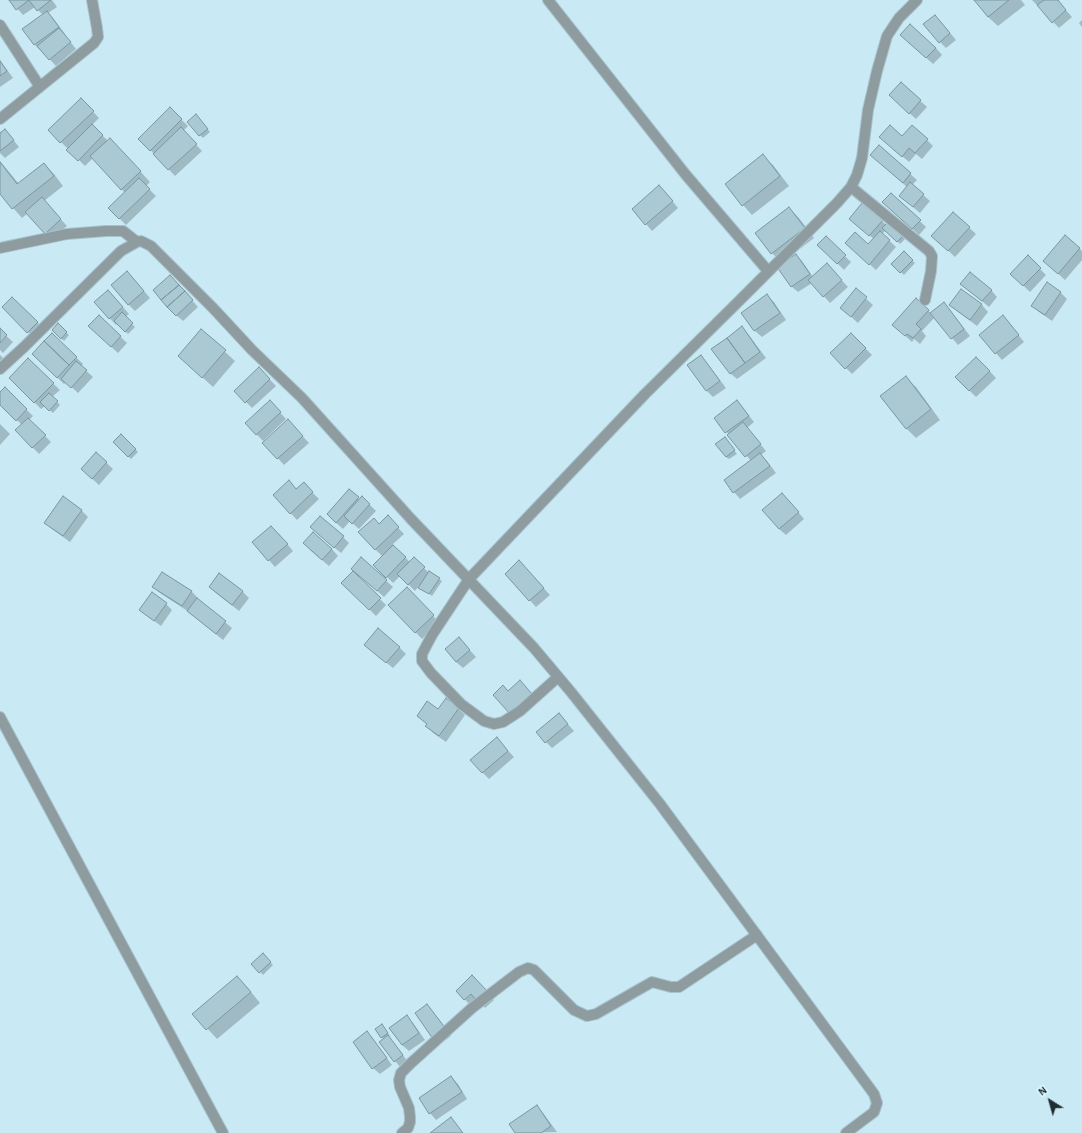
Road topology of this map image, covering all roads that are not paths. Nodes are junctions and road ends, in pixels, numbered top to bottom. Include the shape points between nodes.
1 (92, 0) edge
2 (548, 0) edge
3 (917, 0) edge
4 (0, 25) edge
5 (40, 87) junction
6 (0, 118) edge
7 (851, 187) junction
8 (137, 242) junction
9 (0, 248) edge
10 (768, 271) junction
11 (925, 300) dead end
12 (0, 369) edge
13 (469, 579) junction
14 (558, 677) junction
15 (0, 717) edge
16 (756, 935) junction
17 (223, 1133) edge
18 (402, 1133) edge
19 (846, 1133) edge

1 - 5 street via 98,37
2 - 10 street via 686,175
3 - 7 street via 899,18 887,36 868,110 862,158
4 - 5 street
5 - 6 street
7 - 10 street
7 - 11 street via 929,251 932,256 931,271
8 - 9 street via 123,231 106,231 67,234
8 - 12 street via 114,257
8 - 13 street via 151,246 302,398 411,520
10 - 13 street via 645,394
13 - 14 street
13 - 14 street via 422,654 422,661 431,673 461,704 484,721 494,724 503,722 520,711
14 - 16 street via 660,804
15 - 17 street
16 - 18 street via 679,987 652,982 588,1016 574,1010 534,970 528,968 519,972 472,1008 401,1073 400,1087 410,1117 408,1128
16 - 19 street via 876,1099 874,1112

